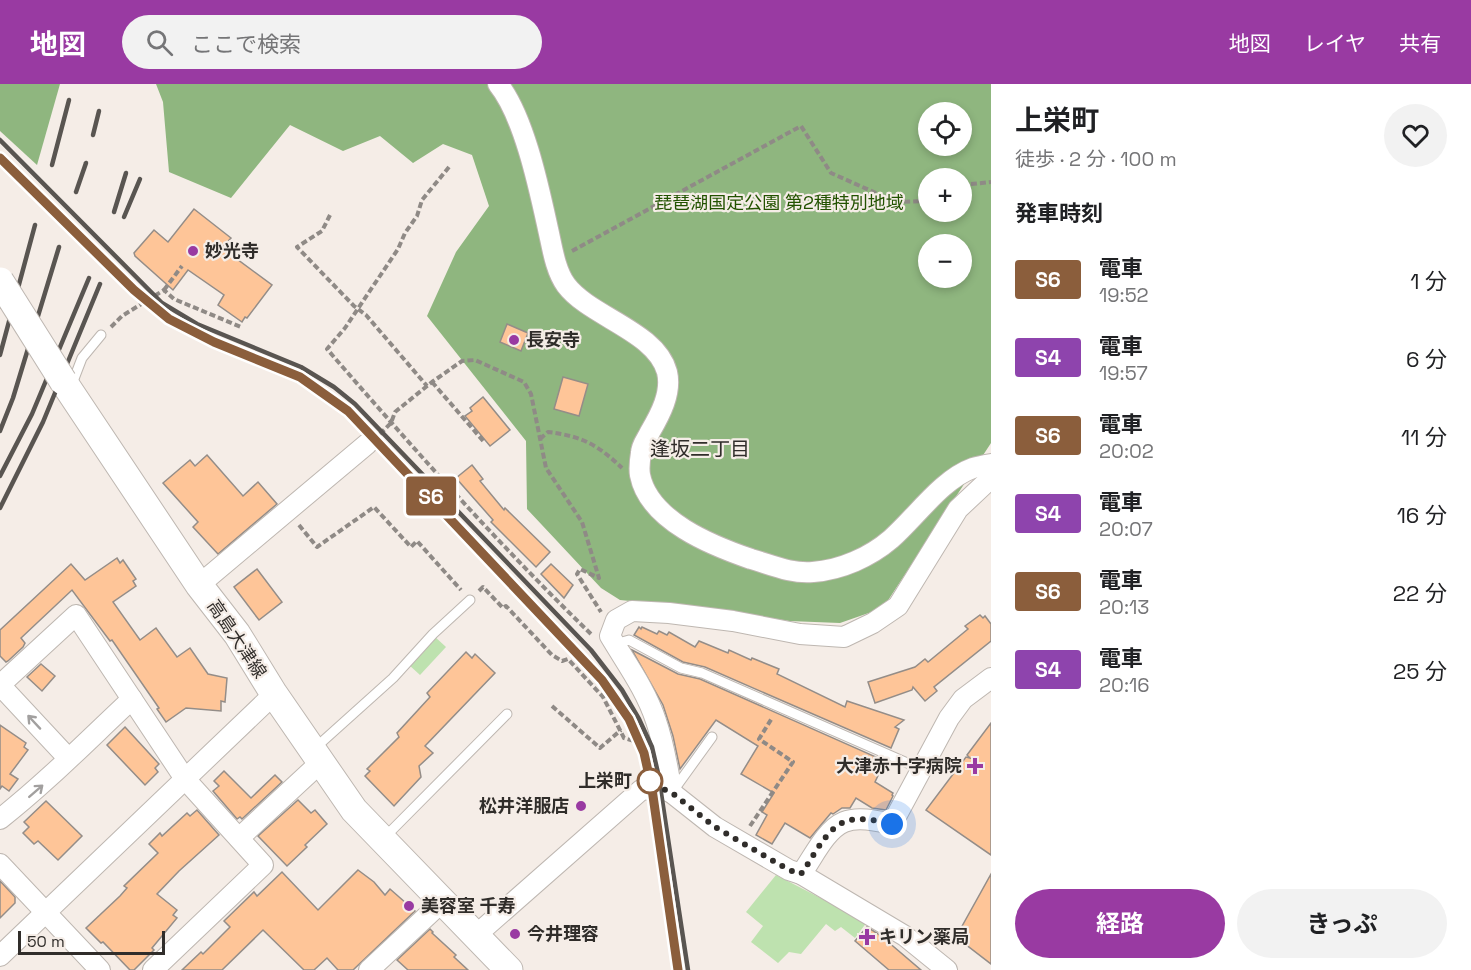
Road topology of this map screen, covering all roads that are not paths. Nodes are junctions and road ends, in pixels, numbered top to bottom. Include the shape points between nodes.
1 (498, 84) edge
2 (0, 281) edge
3 (101, 335) road end
4 (66, 386) junction
5 (366, 444) road end
6 (991, 464) edge
7 (991, 478) edge
8 (199, 585) junction
9 (470, 600) road end
10 (609, 639) junction
11 (991, 678) edge
12 (0, 685) edge
13 (274, 694) junction
14 (132, 699) junction
15 (507, 714) dead end
16 (712, 737) dead end
17 (316, 756) junction
18 (68, 758) junction
19 (921, 769) junction
20 (185, 779) junction
21 (672, 793) junction
22 (0, 819) edge
23 (239, 838) junction
24 (382, 840) junction
25 (0, 864) edge
26 (801, 874) junction
27 (442, 902) junction
28 (45, 912) junction
29 (475, 936) junction
30 (0, 956) edge
31 (942, 969) edge
32 (100, 970) edge
33 (153, 970) edge
34 (369, 970) edge
35 (509, 970) edge

1 - 6 street via 518,122 565,284 581,300 641,337 667,372 668,391 663,409 641,449 640,475 648,495 670,520 705,542 789,571 813,572 855,562 890,540 948,483 972,468
2 - 4 main road, 高島大津線, bridge
3 - 4 lane
4 - 8 main road, 高島大津線
5 - 8 street
7 - 10 street via 958,509 898,606 844,637 632,611 616,620
8 - 13 main road, 高島大津線 via 237,634
9 - 17 lane
10 - 19 lane via 629,640 681,668
10 - 21 street via 656,719
11 - 19 street via 963,699
12 - 14 street via 76,615
18 -> 12 street
13 - 17 main road, 高島大津線
13 - 20 street
14 - 18 street
14 - 20 street
15 - 24 lane
16 - 21 lane
17 - 23 street
17 - 24 main road, 高島大津線 via 354,810
22 -> 18 street via 40,788
19 - 26 street via 892,824 870,820 844,822 829,834
20 - 23 street
20 - 28 street
21 - 26 street via 715,827
21 - 29 street via 661,788 641,790
23 - 33 street via 263,865
24 - 27 main road, 高島大津線
25 - 28 street
26 - 31 street via 905,936
27 - 29 main road, 高島大津線
27 - 34 street
28 - 30 street
28 - 32 street
29 - 35 main road, 高島大津線

